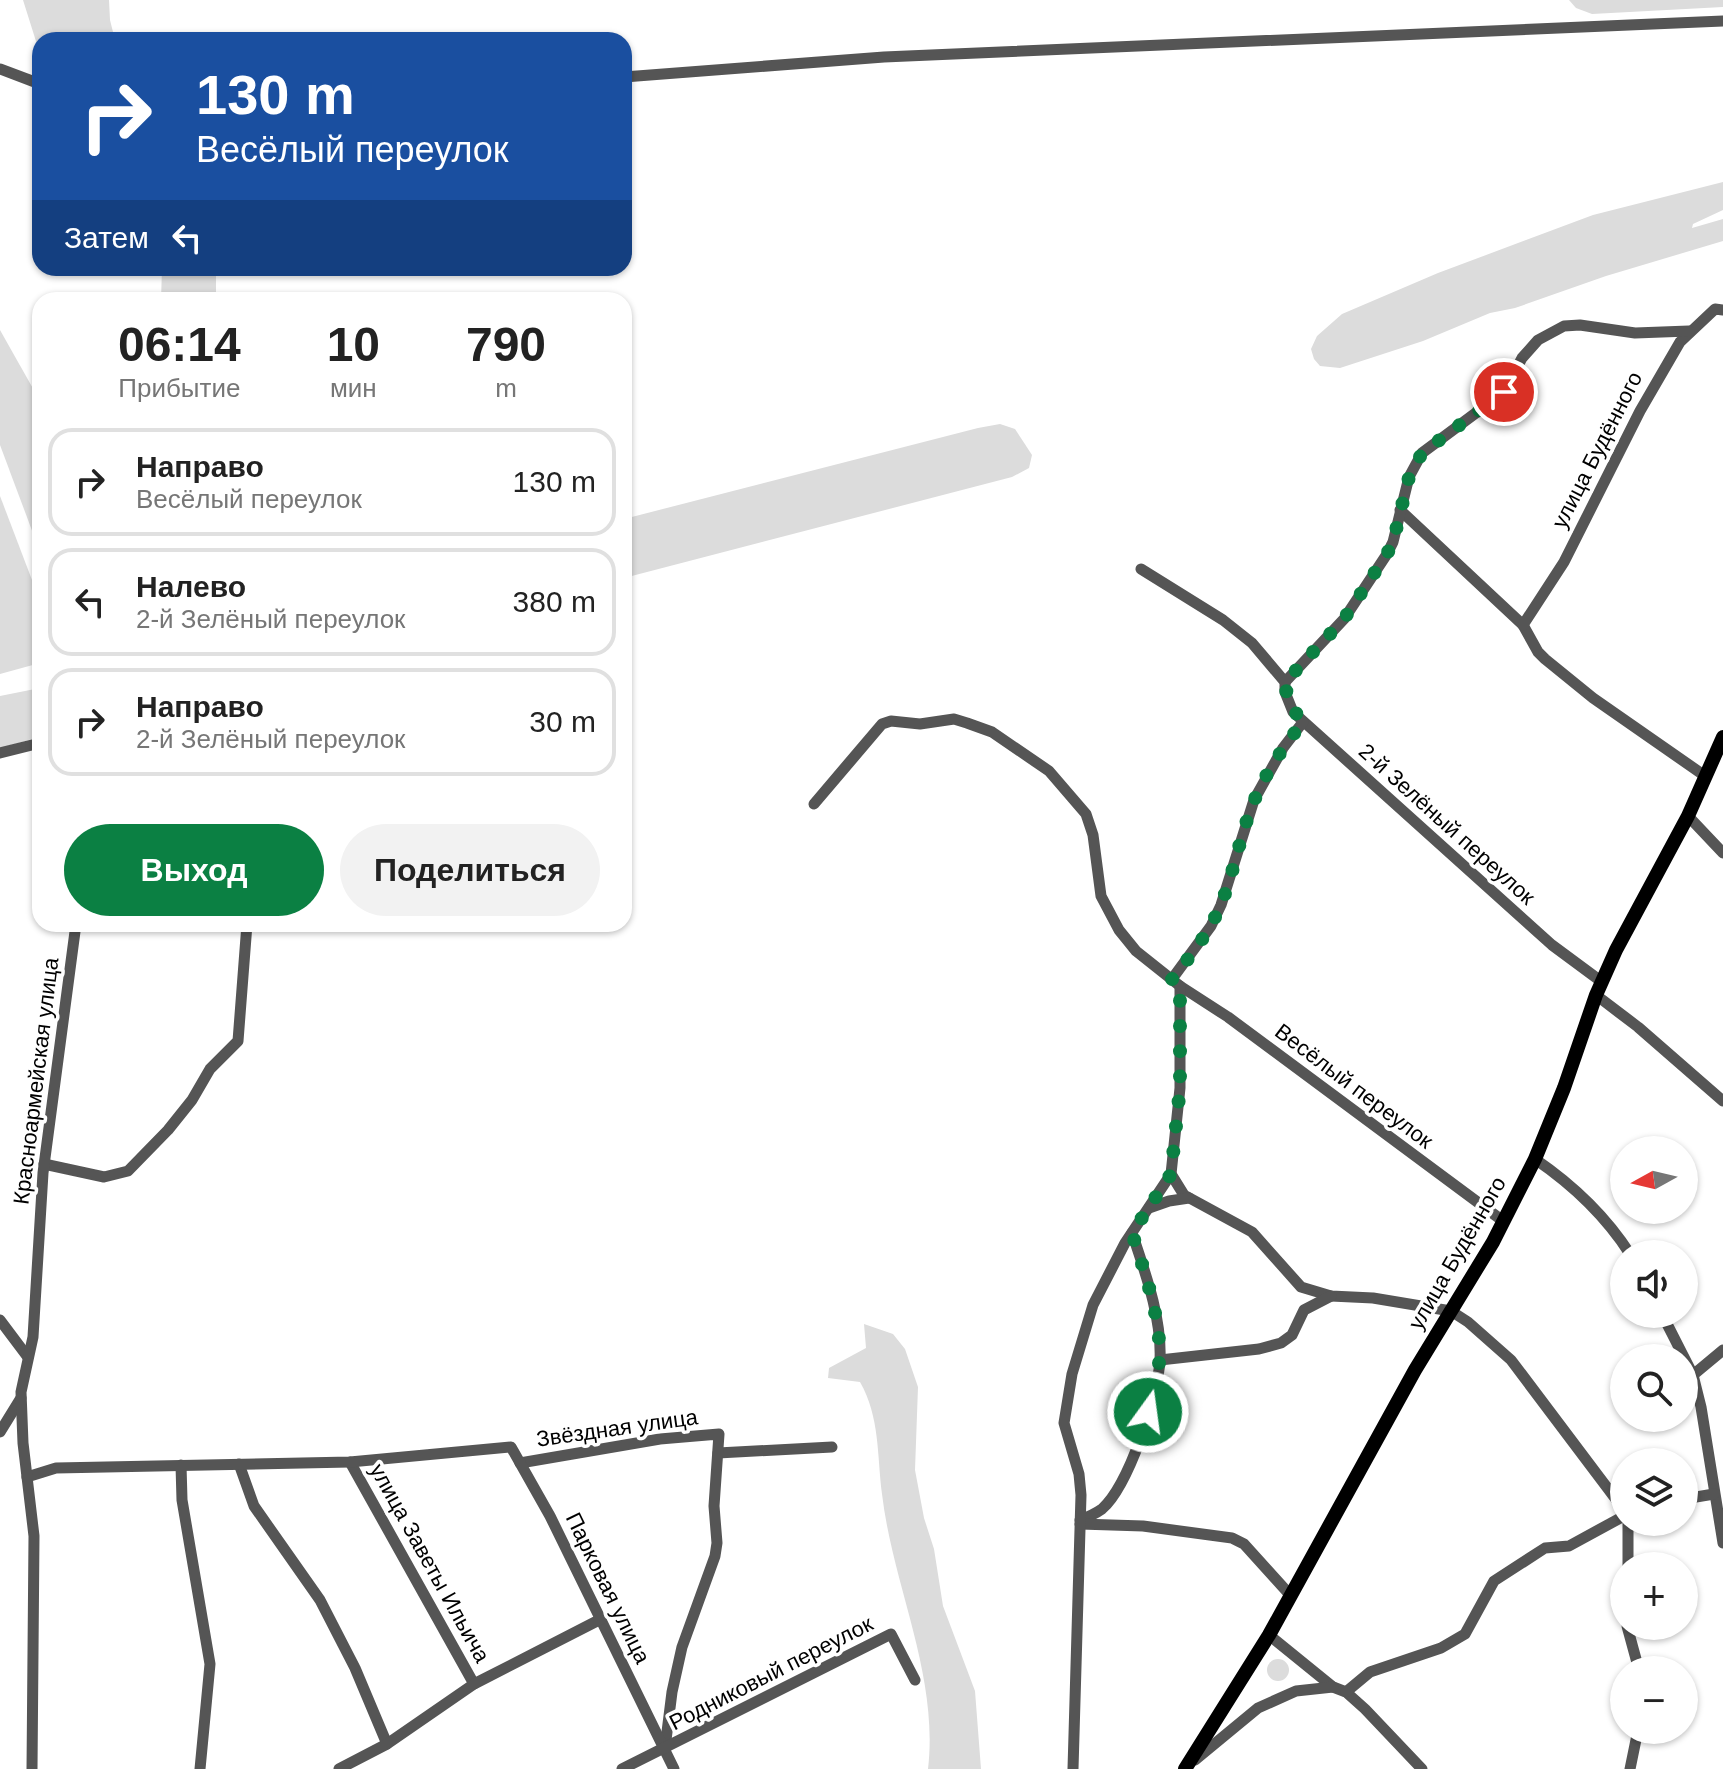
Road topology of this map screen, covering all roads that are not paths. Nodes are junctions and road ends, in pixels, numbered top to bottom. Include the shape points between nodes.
1 (1723, 21) edge
2 (0, 69) edge
3 (632, 76) edge
4 (32, 81) edge
5 (1723, 310) edge
6 (1689, 331) junction
7 (1400, 510) junction
8 (1141, 569) dead end
9 (1523, 625) junction
10 (1285, 682) junction
11 (1303, 722) junction
12 (1723, 737) edge
13 (32, 745) edge
14 (0, 753) edge
15 (1705, 776) junction
16 (814, 804) dead end
17 (1688, 816) junction
18 (1723, 853) edge
19 (75, 932) edge
20 (246, 932) edge
21 (1176, 983) junction
22 (1599, 989) junction
23 (1723, 1101) edge
24 (1535, 1159) junction
25 (44, 1164) junction
26 (1171, 1174) junction
27 (1189, 1198) junction
28 (1148, 1209) junction
29 (1503, 1221) junction
30 (1132, 1233) junction
31 (1620, 1240) edge
32 (1331, 1296) junction
33 (1451, 1311) junction
34 (0, 1320) edge
35 (1723, 1350) edge
36 (27, 1356) junction
37 (1160, 1360) junction
38 (1698, 1371) edge
39 (1698, 1395) edge
40 (21, 1398) junction
41 (0, 1432) edge
42 (719, 1434) joint
43 (832, 1447) dead end
44 (718, 1453) junction
45 (350, 1462) junction
46 (520, 1463) junction
47 (239, 1464) junction
48 (181, 1465) junction
49 (27, 1477) junction
50 (1610, 1494) edge
51 (1714, 1494) junction
52 (1698, 1497) edge
53 (1610, 1521) edge
54 (1080, 1522) junction
55 (1723, 1543) edge
56 (1291, 1596) junction
57 (601, 1619) junction
58 (1269, 1635) junction
59 (915, 1680) dead end
60 (474, 1684) junction
61 (1333, 1687) junction
62 (1346, 1692) junction
63 (387, 1744) junction
64 (1635, 1744) edge
65 (665, 1750) junction
66 (32, 1769) edge
67 (200, 1769) edge
68 (339, 1769) edge
69 (622, 1769) edge
70 (674, 1769) edge
71 (1073, 1769) edge
72 (1185, 1769) edge
73 (1422, 1769) edge
74 (1630, 1769) edge

1 - 3 street via 896,57
2 - 4 street
5 - 6 street, улица Будённого via 1715,309
6 - 7 street via 1635,333 1580,325 1564,326 1538,340 1504,392 1422,453
6 - 9 street, улица Будённого via 1640,411 1564,562
7 - 9 street
7 - 10 street via 1387,554 1344,619
8 - 10 street, 2-й Зелёный переулок via 1223,620 1252,643
9 - 15 street via 1545,659
10 - 11 street, 2-й Зелёный переулок via 1288,703
11 - 21 street via 1254,800 1221,905
11 - 22 street, 2-й Зелёный переулок
12 - 15 main road, улица Будённого
13 - 14 street
15 - 17 main road, улица Будённого
16 - 21 street, Весёлый переулок via 882,724 954,719 992,732 1049,771 1086,814 1101,896 1119,930
17 - 18 street
17 - 22 main road, улица Будённого
19 - 25 street, Красноармейская улица
20 - 25 street via 238,1041 210,1069 168,1130 128,1171 104,1177
21 - 26 street via 1180,1088
21 - 29 street, Весёлый переулок
22 - 23 street, 2-й Зелёный переулок
22 - 24 main road, улица Будённого
24 - 29 main road, улица Будённого
24 - 31 street via 1602,1215
25 - 36 street, Красноармейская улица via 33,1337
26 - 27 street
26 - 28 street
27 - 28 street
27 - 32 street via 1252,1232 1301,1287
28 - 30 street
29 - 33 main road, улица Будённого
30 - 37 street
30 - 54 street via 1093,1305 1072,1374 1064,1423 1079,1474
32 - 33 street
32 - 37 street via 1304,1310 1292,1335 1281,1343
33 - 50 street via 1511,1360
33 - 56 main road, улица Будённого
34 - 36 street
35 - 38 street
36 - 40 street, Красноармейская улица
37 - 54 street via 1127,1470 1104,1507
39 - 51 street
40 - 41 street
40 - 49 street, Красноармейская улица
42 - 44 street, Парковая улица
42 - 46 street, Звёздная улица
43 - 44 street, Звёздная улица
44 - 65 street, Парковая улица via 715,1556 682,1647
45 - 46 street, Парковая улица via 511,1447
45 - 47 street
45 - 60 street, улица Заветы Ильича
46 - 57 street, Парковая улица
47 - 48 street
47 - 63 street via 254,1506 320,1600
48 - 49 street via 56,1468
48 - 67 street via 182,1500 210,1664
49 - 66 street, Красноармейская улица via 34,1536
51 - 52 street
51 - 55 street
53 - 62 street via 1569,1546 1545,1548 1494,1581 1465,1634 1441,1648 1370,1672
54 - 56 street via 1232,1538 1244,1544
54 - 71 street
56 - 58 main road, улица Будённого
57 - 60 street, улица Заветы Ильича
57 - 65 street, Парковая улица
58 - 61 street
58 - 72 main road, улица Будённого
59 - 65 street, Родниковый переулок via 891,1634
60 - 63 street, улица Заветы Ильича
61 - 62 street
61 - 72 street via 1296,1691 1258,1708
62 - 73 street
63 - 68 street, улица Заветы Ильича
64 - 74 street
65 - 69 street, Родниковый переулок
65 - 70 street, Парковая улица

